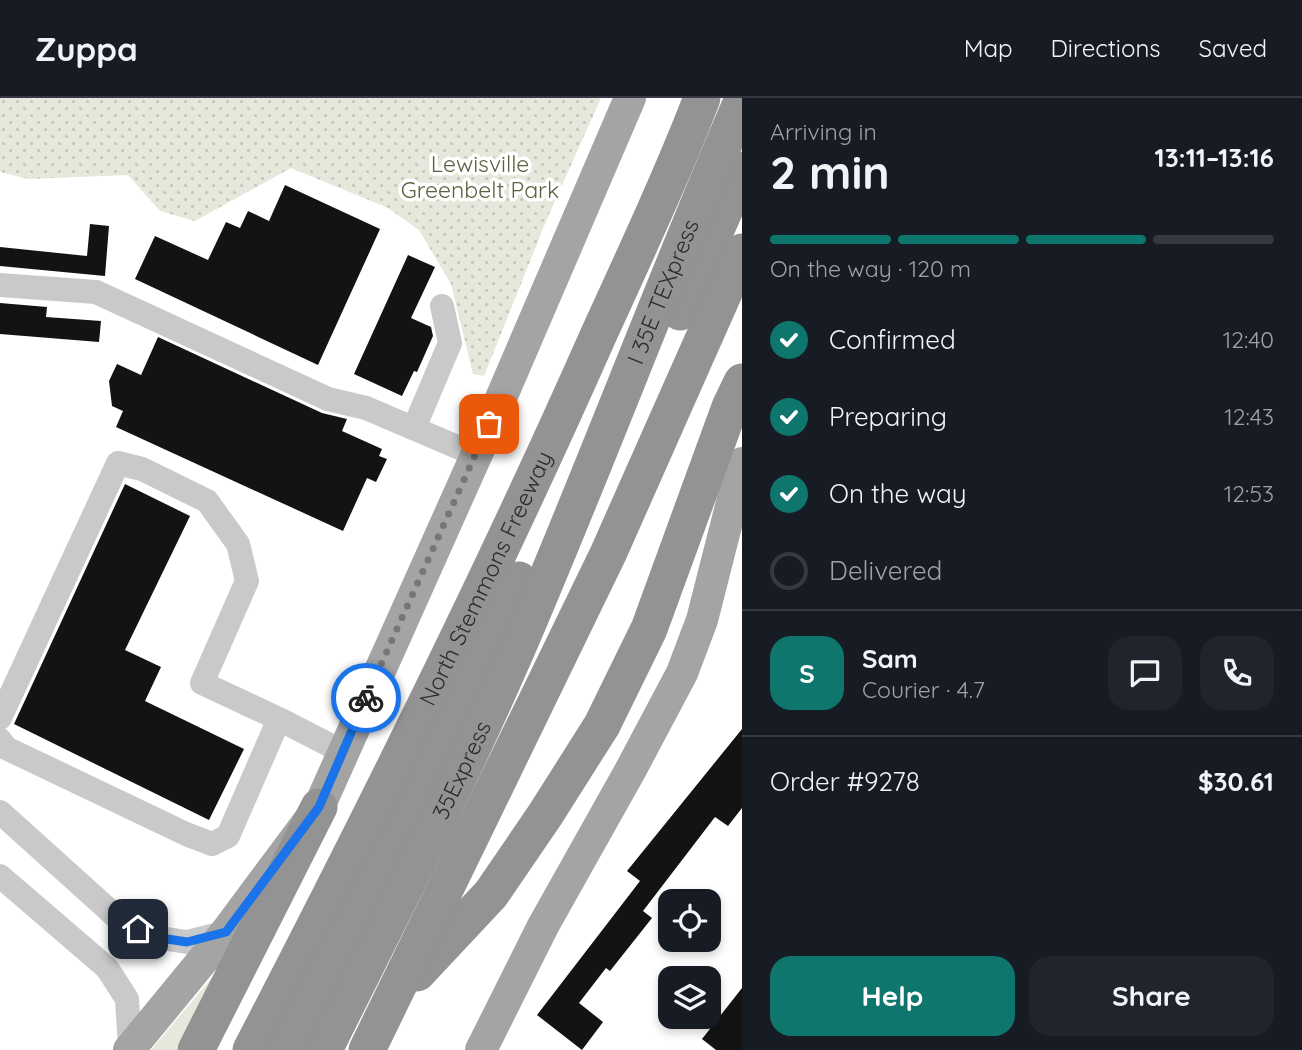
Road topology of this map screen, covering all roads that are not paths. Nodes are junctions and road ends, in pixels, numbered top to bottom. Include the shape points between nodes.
1 (630, 98) edge
2 (702, 98) edge
3 (742, 100) edge
4 (742, 170) edge
5 (742, 252) edge
6 (0, 285) edge
7 (442, 306) dead end
8 (742, 382) edge
9 (560, 421) junction
10 (414, 428) junction
11 (476, 455) junction
12 (742, 463) edge
13 (585, 485) junction
14 (0, 718) edge
15 (279, 719) junction
16 (0, 740) edge
17 (343, 751) junction
18 (319, 807) junction
19 (0, 812) edge
20 (0, 876) edge
21 (226, 932) junction
22 (390, 1002) junction
23 (130, 1049) edge
24 (196, 1050) edge
25 (251, 1050) edge
26 (286, 1050) edge
27 (324, 1050) edge
28 (366, 1050) edge
29 (481, 1050) edge

1 - 11 main road
2 - 9 highway, North Stemmons Freeway
3 - 13 highway, I 35E TEXpress
4 - 13 highway via 658,361
5 - 22 highway via 608,554
6 - 10 street via 96,292 328,399 366,408
7 - 10 street via 450,343
8 - 22 highway via 649,629 602,725 491,894
9 - 25 highway, North Stemmons Freeway via 368,824
9 - 26 highway via 547,514 413,811
10 - 11 street
11 - 17 main road
12 - 29 main road via 702,620 681,673
13 - 27 highway, 35Express via 439,819
14 - 15 street via 118,463 142,469 207,501 238,544 247,581 201,683
15 - 16 street via 228,836 212,844 6,748
15 - 17 street
17 - 18 main road
18 - 21 main road
18 - 24 highway
19 - 21 street via 122,922 154,937 187,942
20 - 23 street via 107,968 127,999
21 - 23 main road
22 - 28 highway

